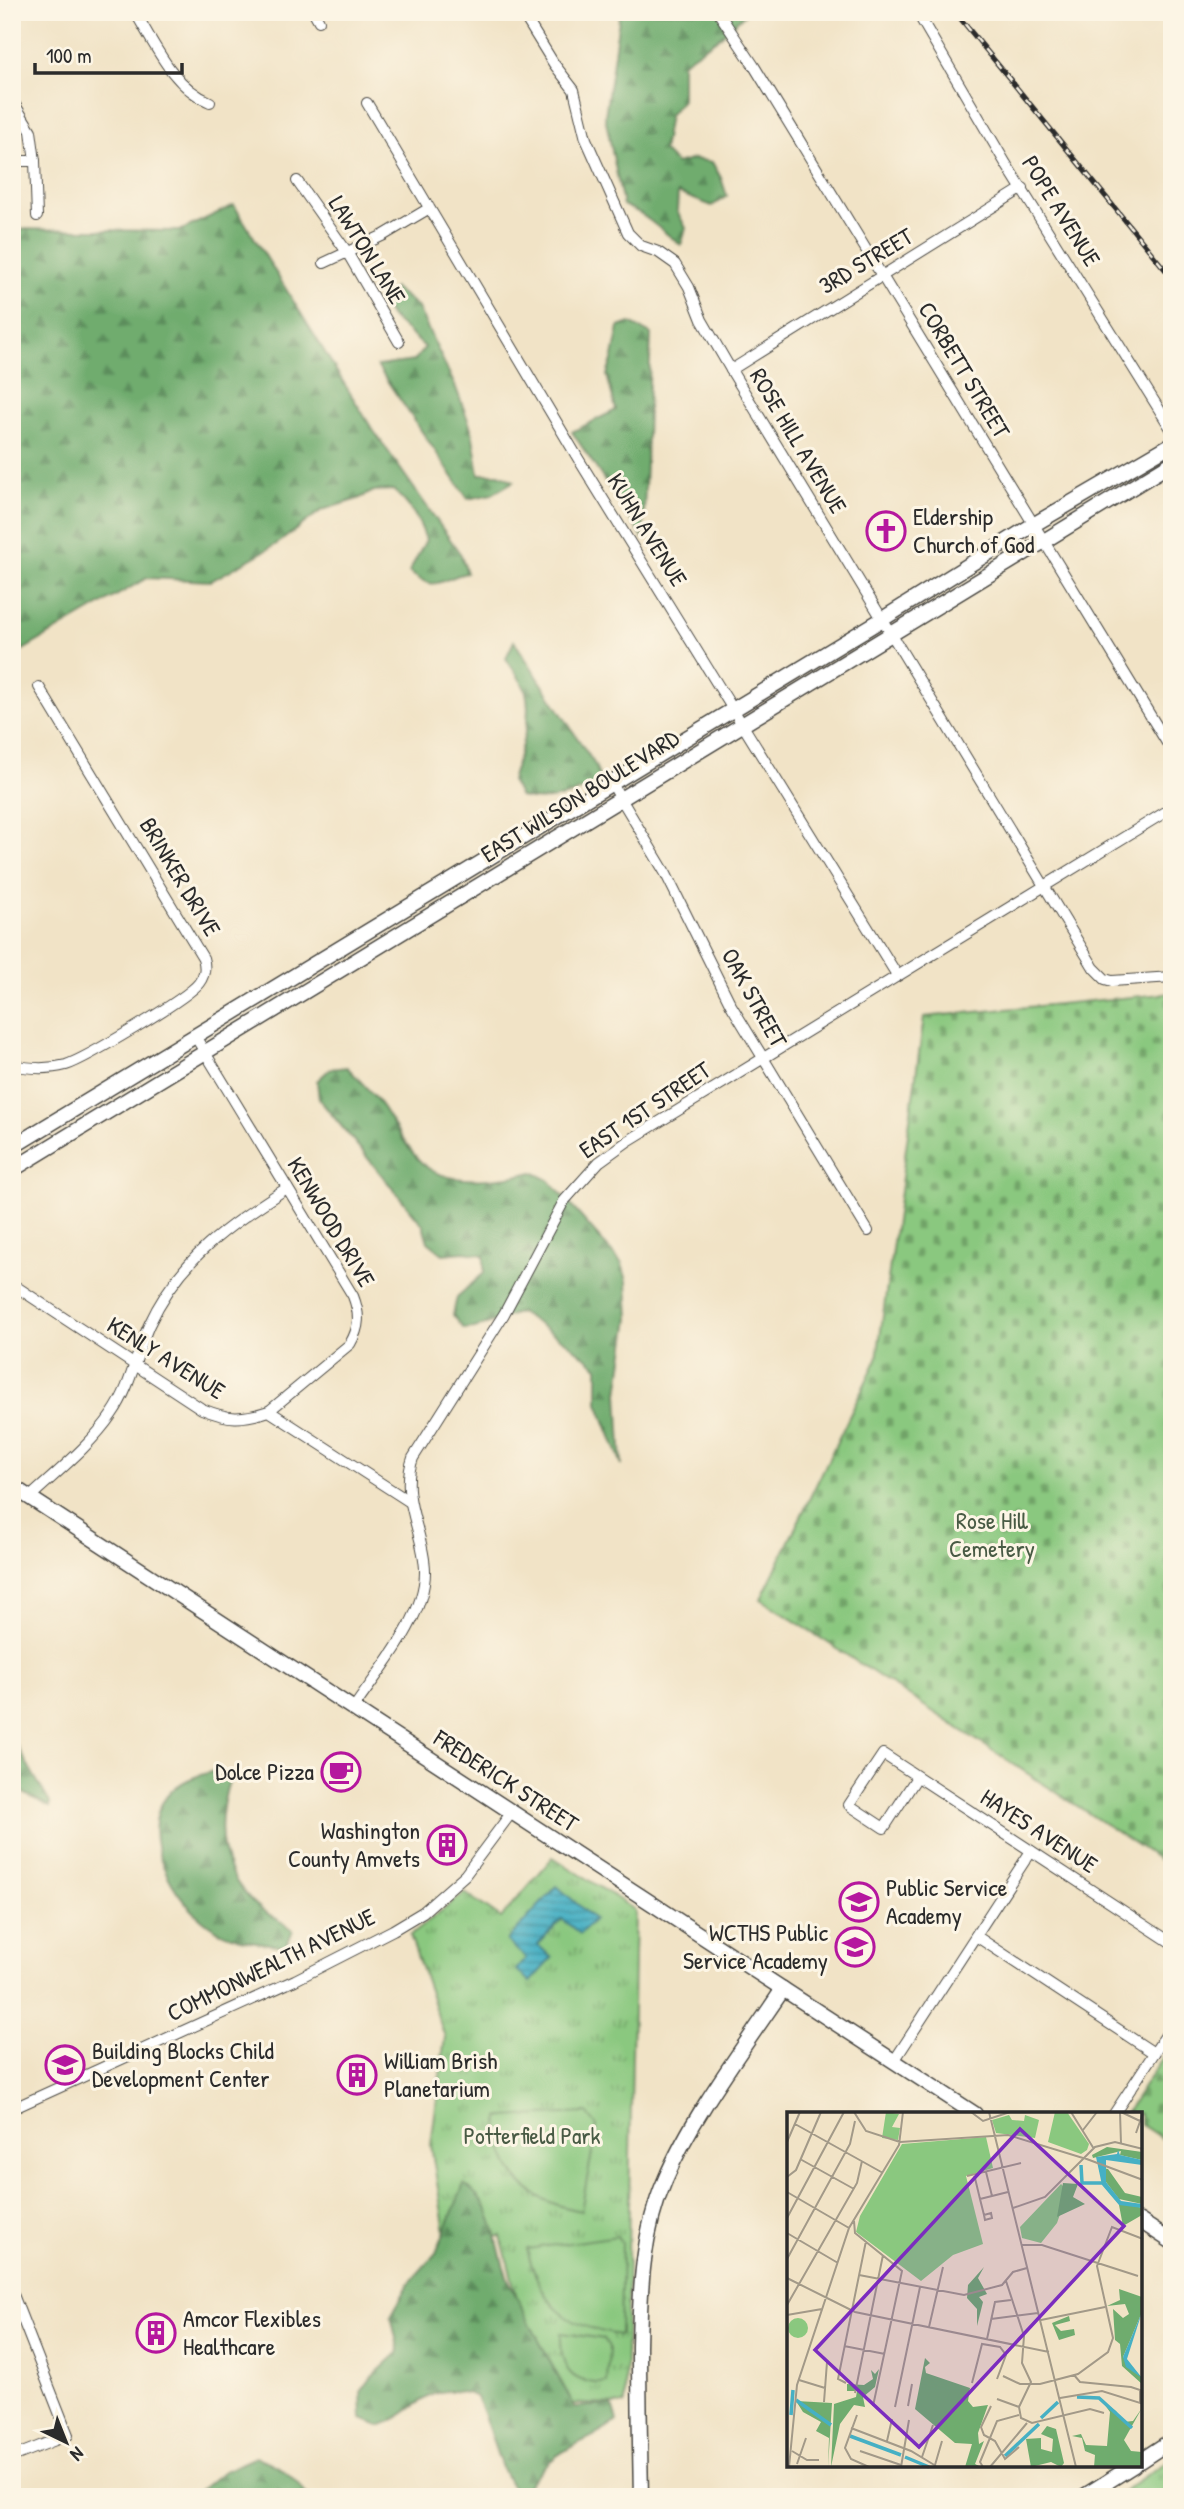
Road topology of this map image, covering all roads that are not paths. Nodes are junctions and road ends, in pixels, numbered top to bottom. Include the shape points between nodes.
1 (135, 12) edge
2 (522, 12) edge
3 (718, 12) edge
4 (916, 12) edge
5 (12, 100) edge
6 (210, 102) dead end
7 (367, 103) dead end
8 (12, 161) edge
9 (35, 161) junction
10 (297, 181) dead end
11 (1023, 188) junction
12 (428, 209) junction
13 (37, 216) dead end
14 (347, 252) junction
15 (324, 263) dead end
16 (882, 276) junction
17 (399, 342) dead end
18 (731, 370) junction
19 (1172, 430) edge
20 (1172, 444) edge
21 (1172, 463) edge
22 (1033, 525) junction
23 (1043, 540) junction
24 (881, 620) junction
25 (890, 634) junction
26 (39, 687) dead end
27 (733, 709) junction
28 (742, 723) junction
29 (1172, 751) edge
30 (611, 782) junction
31 (621, 798) junction
32 (1172, 808) edge
33 (1044, 886) junction
34 (897, 975) junction
35 (1172, 977) edge
36 (195, 1036) junction
37 (204, 1052) junction
38 (763, 1058) junction
39 (12, 1065) edge
40 (12, 1147) edge
41 (12, 1170) edge
42 (287, 1188) junction
43 (867, 1231) dead end
44 (12, 1284) edge
45 (135, 1365) junction
46 (269, 1411) junction
47 (12, 1486) edge
48 (30, 1497) junction
49 (410, 1502) junction
50 (353, 1709) junction
51 (917, 1777) junction
52 (512, 1812) junction
53 (1031, 1851) junction
54 (976, 1936) junction
55 (1172, 1943) edge
56 (783, 1989) junction
57 (1172, 2026) edge
58 (1154, 2053) junction
59 (894, 2061) junction
60 (12, 2109) edge
61 (1117, 2110) edge
62 (973, 2112) edge
63 (1142, 2222) edge
64 (1172, 2242) edge
65 (12, 2291) edge
66 (1172, 2440) edge
67 (12, 2457) edge
68 (1142, 2460) edge
69 (1131, 2467) edge
70 (641, 2497) edge
71 (1083, 2497) edge

1 - 6 street via 178,80
2 - 18 street, ROSE HILL AVENUE via 574,90 581,127 628,233 641,246 675,264
3 - 16 street, CORBETT STREET
4 - 11 street, POPE AVENUE
5 - 9 street via 31,131
7 - 12 street, KUHN AVENUE
8 - 9 street
9 - 13 street
10 - 14 street, LAWTON LANE
11 - 16 street, 3RD STREET
11 - 19 street, POPE AVENUE
12 - 14 street
12 - 27 street, KUHN AVENUE
14 - 15 street
14 - 17 street, LAWTON LANE
16 - 18 street, 3RD STREET
16 - 22 street, CORBETT STREET
18 - 24 street, ROSE HILL AVENUE
20 - 22 main road, EAST WILSON BOULEVARD
21 - 23 main road, EAST WILSON BOULEVARD
22 - 23 street, CORBETT STREET
22 - 24 main road, EAST WILSON BOULEVARD
23 - 25 main road, EAST WILSON BOULEVARD
23 - 29 street, CORBETT STREET
24 - 25 street, ROSE HILL AVENUE
24 - 27 main road, EAST WILSON BOULEVARD
25 - 28 main road, EAST WILSON BOULEVARD
25 - 33 street, ROSE HILL AVENUE
26 - 39 street, BRINKER DRIVE via 206,968 197,986 174,1003 82,1058 48,1069
27 - 28 street, KUHN AVENUE
27 - 30 main road, EAST WILSON BOULEVARD
28 - 31 main road, EAST WILSON BOULEVARD
28 - 34 street, KUHN AVENUE
30 - 31 street, OAK STREET
30 - 36 main road, EAST WILSON BOULEVARD
31 - 37 main road, EAST WILSON BOULEVARD
31 - 38 street, OAK STREET
32 - 33 street, EAST 1ST STREET
33 - 34 street, EAST 1ST STREET
33 - 35 street, ROSE HILL AVENUE via 1105,979
34 - 38 street, EAST 1ST STREET
36 - 37 street, KENWOOD DRIVE
36 - 40 main road, EAST WILSON BOULEVARD
37 - 41 main road, EAST WILSON BOULEVARD
37 - 42 street, KENWOOD DRIVE
38 - 43 street, OAK STREET
38 - 49 street, EAST 1ST STREET via 628,1141 576,1185 553,1219 499,1324 413,1458
42 - 45 street via 231,1224 191,1261 161,1302
42 - 46 street, KENWOOD DRIVE via 353,1296 359,1322 350,1344
44 - 45 street, KENLY AVENUE
45 - 46 street, KENLY AVENUE via 222,1417 236,1419
45 - 48 street via 124,1394 103,1426
46 - 49 street
47 - 48 main road, FREDERICK STREET
48 - 50 main road, FREDERICK STREET
49 - 50 street, EAST 1ST STREET via 424,1557 421,1598 409,1625
50 - 52 main road, FREDERICK STREET
51 - 51 street, HAYES AVENUE via 884,1828 849,1805 883,1754
51 - 53 street, HAYES AVENUE
52 - 56 main road, FREDERICK STREET
52 - 60 street, COMMONWEALTH AVENUE via 464,1875 423,1912 295,1980
53 - 54 street
53 - 55 street, HAYES AVENUE
54 - 58 street
54 - 59 street
56 - 59 main road, FREDERICK STREET
56 - 70 main road via 679,2151 654,2210 642,2269
57 - 58 street
58 - 61 street
59 - 62 main road, FREDERICK STREET
63 - 64 main road
65 - 67 street via 68,2435
66 - 68 main road
69 - 71 main road

